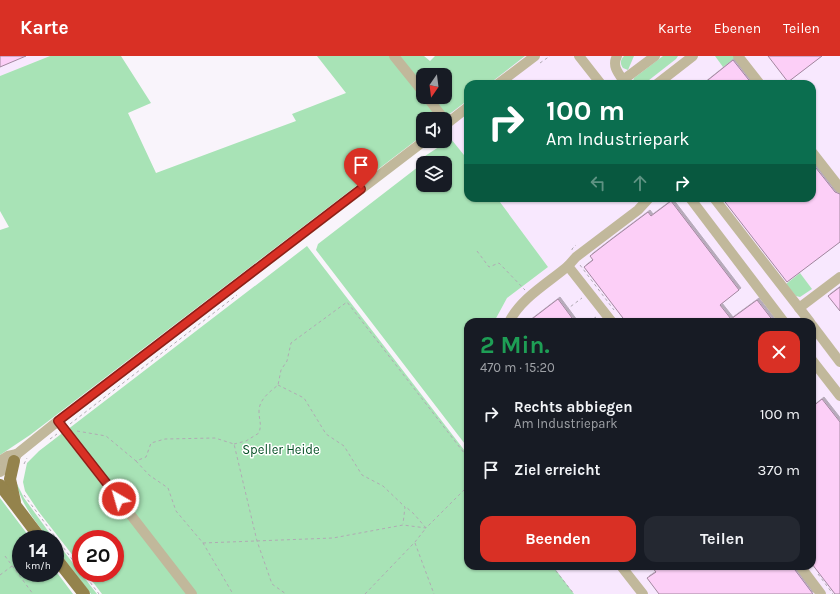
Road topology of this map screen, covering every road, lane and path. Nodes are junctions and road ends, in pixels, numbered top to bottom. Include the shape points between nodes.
1 (394, 56) edge
2 (535, 56) edge
3 (579, 56) edge
4 (617, 56) edge
5 (655, 56) edge
6 (693, 56) edge
7 (738, 56) edge
8 (503, 80) edge
9 (598, 80) edge
10 (624, 80) edge
11 (627, 80) edge
12 (662, 80) edge
13 (757, 80) edge
14 (416, 83) edge
15 (464, 110) edge
16 (452, 117) edge
17 (416, 147) edge
18 (816, 157) edge
19 (840, 188) edge
20 (645, 202) edge
21 (693, 202) edge
22 (717, 202) edge
23 (576, 245) dead end
24 (477, 251) dead end
25 (576, 257) junction
26 (568, 266) junction
27 (840, 277) edge
28 (531, 296) junction
29 (799, 308) junction
30 (615, 311) dead end
31 (511, 318) edge
32 (614, 318) edge
33 (781, 318) edge
34 (807, 318) edge
35 (816, 330) edge
36 (840, 362) edge
37 (816, 366) edge
38 (278, 385) junction
39 (840, 396) edge
40 (61, 425) junction
41 (48, 440) dead end
42 (234, 444) junction
43 (464, 453) edge
44 (20, 460) junction
45 (0, 461) edge
46 (136, 461) junction
47 (0, 472) edge
48 (0, 485) edge
49 (464, 490) edge
50 (24, 494) dead end
51 (16, 505) junction
52 (405, 507) junction
53 (403, 525) junction
54 (426, 528) junction
55 (35, 530) edge
56 (257, 541) junction
57 (415, 542) junction
58 (203, 543) junction
59 (5, 556) dead end
60 (72, 559) edge
61 (12, 566) joint
62 (64, 568) edge
63 (555, 570) edge
64 (624, 570) edge
65 (803, 570) edge
66 (816, 572) dead end
67 (0, 575) edge
68 (24, 582) edge
69 (90, 582) edge
70 (33, 594) edge
71 (84, 594) edge
72 (99, 594) edge
73 (192, 594) edge
74 (233, 594) edge
75 (286, 594) edge
76 (365, 594) edge
77 (434, 594) edge
78 (574, 594) edge
79 (643, 594) edge
80 (821, 594) edge
81 (833, 594) edge

1 - 14 street
2 - 8 street
3 - 9 street
4 - 10 street via 615,68
5 - 11 street
6 - 12 street
7 - 13 street
15 - 16 street
17 - 40 street
18 - 19 street
20 - 25 street
21 - 33 street
22 - 29 street
23 - 25 path via 573,251
24 - 28 path via 489,267 499,263
25 - 26 street
25 - 30 path
26 - 28 street
26 - 32 street
27 - 29 street
28 - 31 street
29 - 34 street
35 - 36 street
37 - 39 street
38 - 42 path via 265,396 259,409 259,433 246,441
38 - 43 path via 291,343 347,302
38 - 52 path via 304,398 326,434 344,446 362,475 383,486
40 - 41 path
40 - 44 street
40 - 46 path via 106,436
40 - 73 street
42 - 46 path via 215,438 165,439 151,443 146,457
42 - 56 path
44 - 45 street via 8,456
44 - 47 street
44 - 51 main road via 10,479
46 - 58 path via 149,475 168,488 176,511
48 - 51 main road
49 - 54 path
50 - 60 path
51 - 55 main road
52 - 53 path
52 - 54 path
53 - 54 path
53 - 56 path via 333,538
54 - 57 path
56 - 58 path
56 - 75 path via 272,584
57 - 76 path
57 - 77 path
58 - 74 path
59 - 61 path
61 - 67 path
62 - 71 main road
63 - 78 path
64 - 79 street
65 - 80 street
66 - 81 path
68 - 70 path
69 - 72 path

